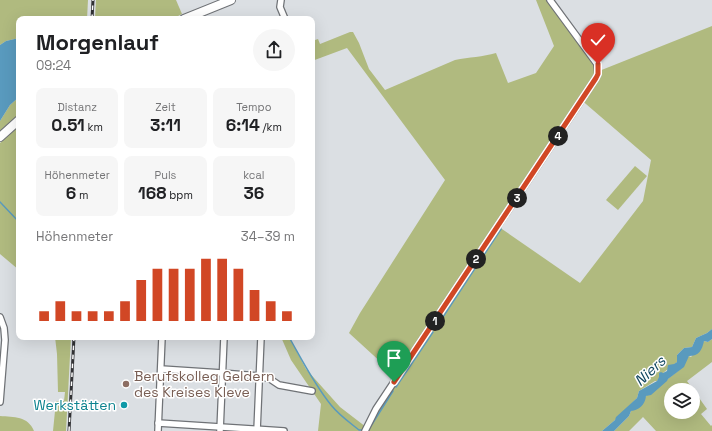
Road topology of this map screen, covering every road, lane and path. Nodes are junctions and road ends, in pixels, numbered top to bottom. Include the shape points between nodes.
1 (232, 0) edge
2 (281, 0) edge
3 (550, 0) edge
4 (192, 16) edge
5 (284, 16) edge
6 (16, 123) edge
7 (0, 137) edge
8 (0, 317) edge
9 (162, 340) edge
10 (224, 340) edge
11 (261, 340) edge
12 (2, 352) edge
13 (161, 369) junction
14 (222, 372) junction
15 (259, 376) junction
16 (312, 391) dead end
17 (0, 402) edge
18 (158, 423) junction
19 (220, 429) edge
20 (257, 430) edge
21 (158, 431) edge
22 (284, 431) edge
23 (365, 431) edge

1 - 4 street
2 - 5 street via 280,7
3 - 23 street via 598,64 598,74 376,409
6 - 7 street
8 - 12 street via 4,335
9 - 13 street
10 - 14 street
11 - 15 street
12 - 17 street
13 - 14 street
13 - 18 street
14 - 15 street
14 - 19 street
15 - 16 street via 279,385
15 - 20 street
18 - 19 street
18 - 21 street
19 - 20 street
20 - 22 street

